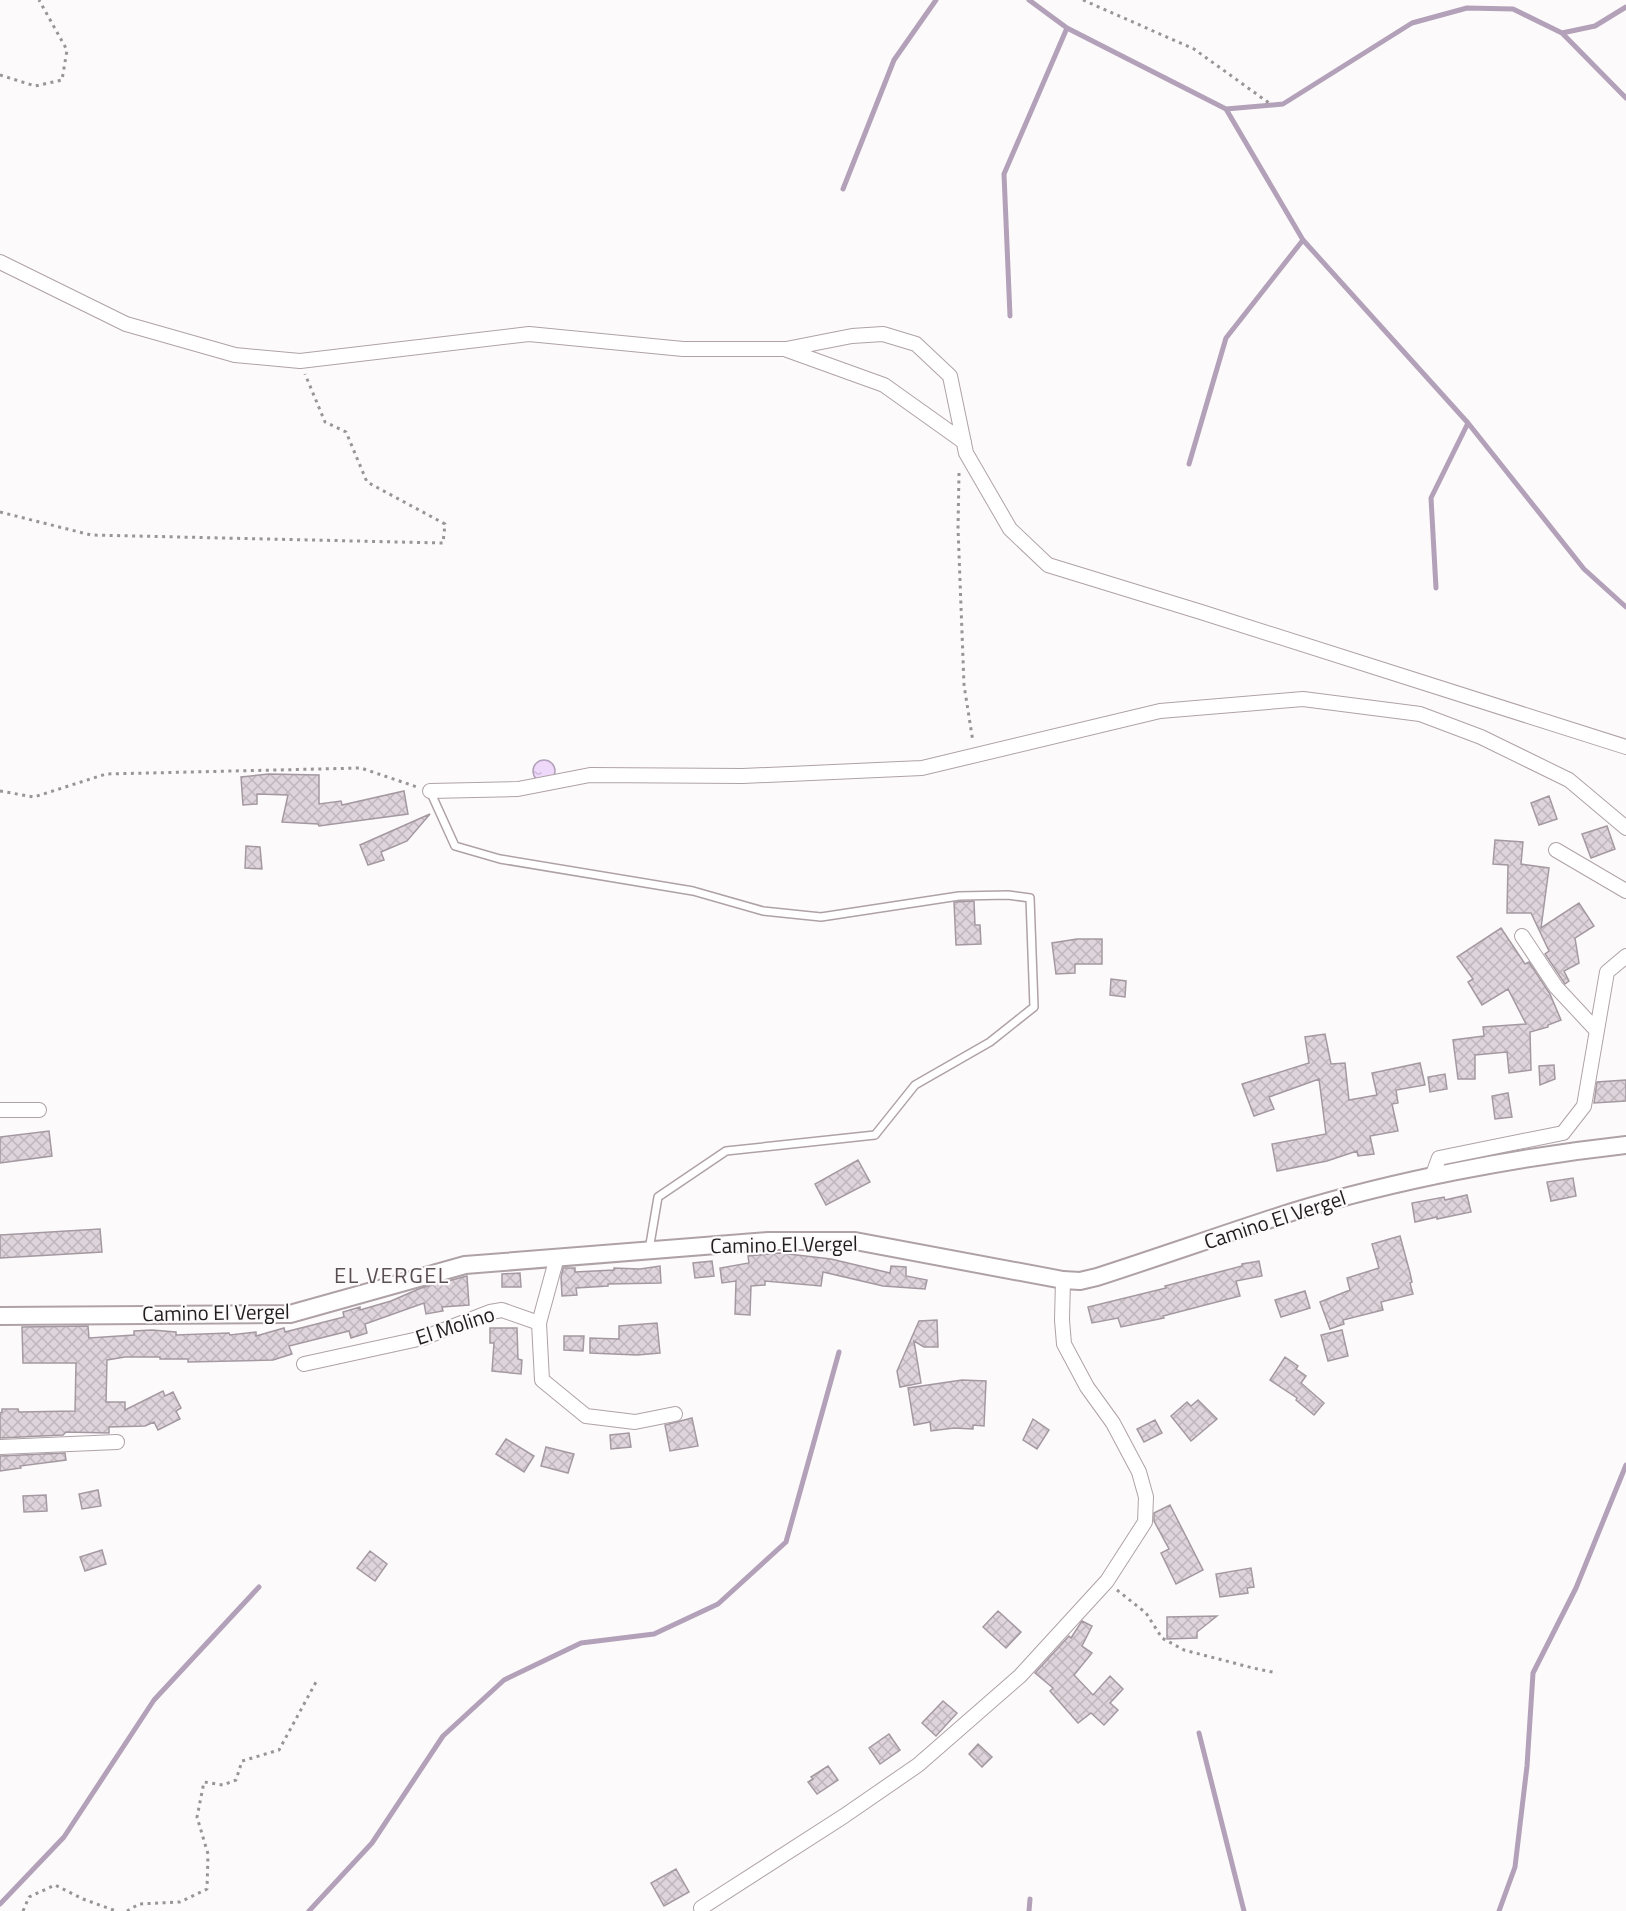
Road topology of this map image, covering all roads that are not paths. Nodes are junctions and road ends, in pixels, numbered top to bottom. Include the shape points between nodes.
1 (0, 262) edge
2 (786, 349) junction
3 (965, 448) junction
4 (1626, 747) edge
5 (430, 791) joint
6 (1626, 828) edge
7 (1556, 850) dead end
8 (1626, 891) edge
9 (1522, 936) dead end
10 (1626, 956) edge
11 (1597, 1031) junction
12 (0, 1110) edge
13 (39, 1110) dead end
14 (1626, 1145) edge
15 (1432, 1177) junction
16 (649, 1250) junction
17 (557, 1257) junction
18 (1063, 1280) junction
19 (0, 1316) edge
20 (539, 1323) junction
21 (304, 1364) dead end
22 (675, 1414) dead end
23 (117, 1442) dead end
24 (0, 1447) edge
25 (701, 1908) dead end

1 - 2 street via 126,324 235,355 300,361 529,334 682,349
2 - 3 street via 884,385
2 - 3 street via 883,334 916,344 950,376
3 - 4 street via 1010,529 1047,565
5 - 6 street via 518,789 590,775 743,776 922,768 1160,711 1303,699 1420,714 1481,737 1569,780
5 - 16 lane via 455,846 500,859 693,891 763,911 821,917 959,896 1030,898 1034,1007 990,1042 915,1085 875,1135 726,1151 658,1197
7 - 8 street
9 - 11 street via 1556,987
10 - 11 street via 1607,972
11 - 15 street via 1584,1106 1563,1133 1439,1158
12 - 13 street
14 - 15 street, Camino El Vergel
15 - 18 street, Camino El Vergel via 1292,1212 1097,1277
16 - 17 street, Camino El Vergel
16 - 18 street, Camino El Vergel via 768,1241 855,1241
17 - 19 street, Camino El Vergel via 465,1265 290,1314
17 - 20 street
18 - 25 street via 1064,1344 1139,1472 1146,1497 1145,1522 1107,1581 1020,1676 918,1765
20 - 21 street, El Molino via 502,1310 490,1312 423,1338
20 - 22 street via 542,1380 586,1416 635,1422
23 - 24 street

